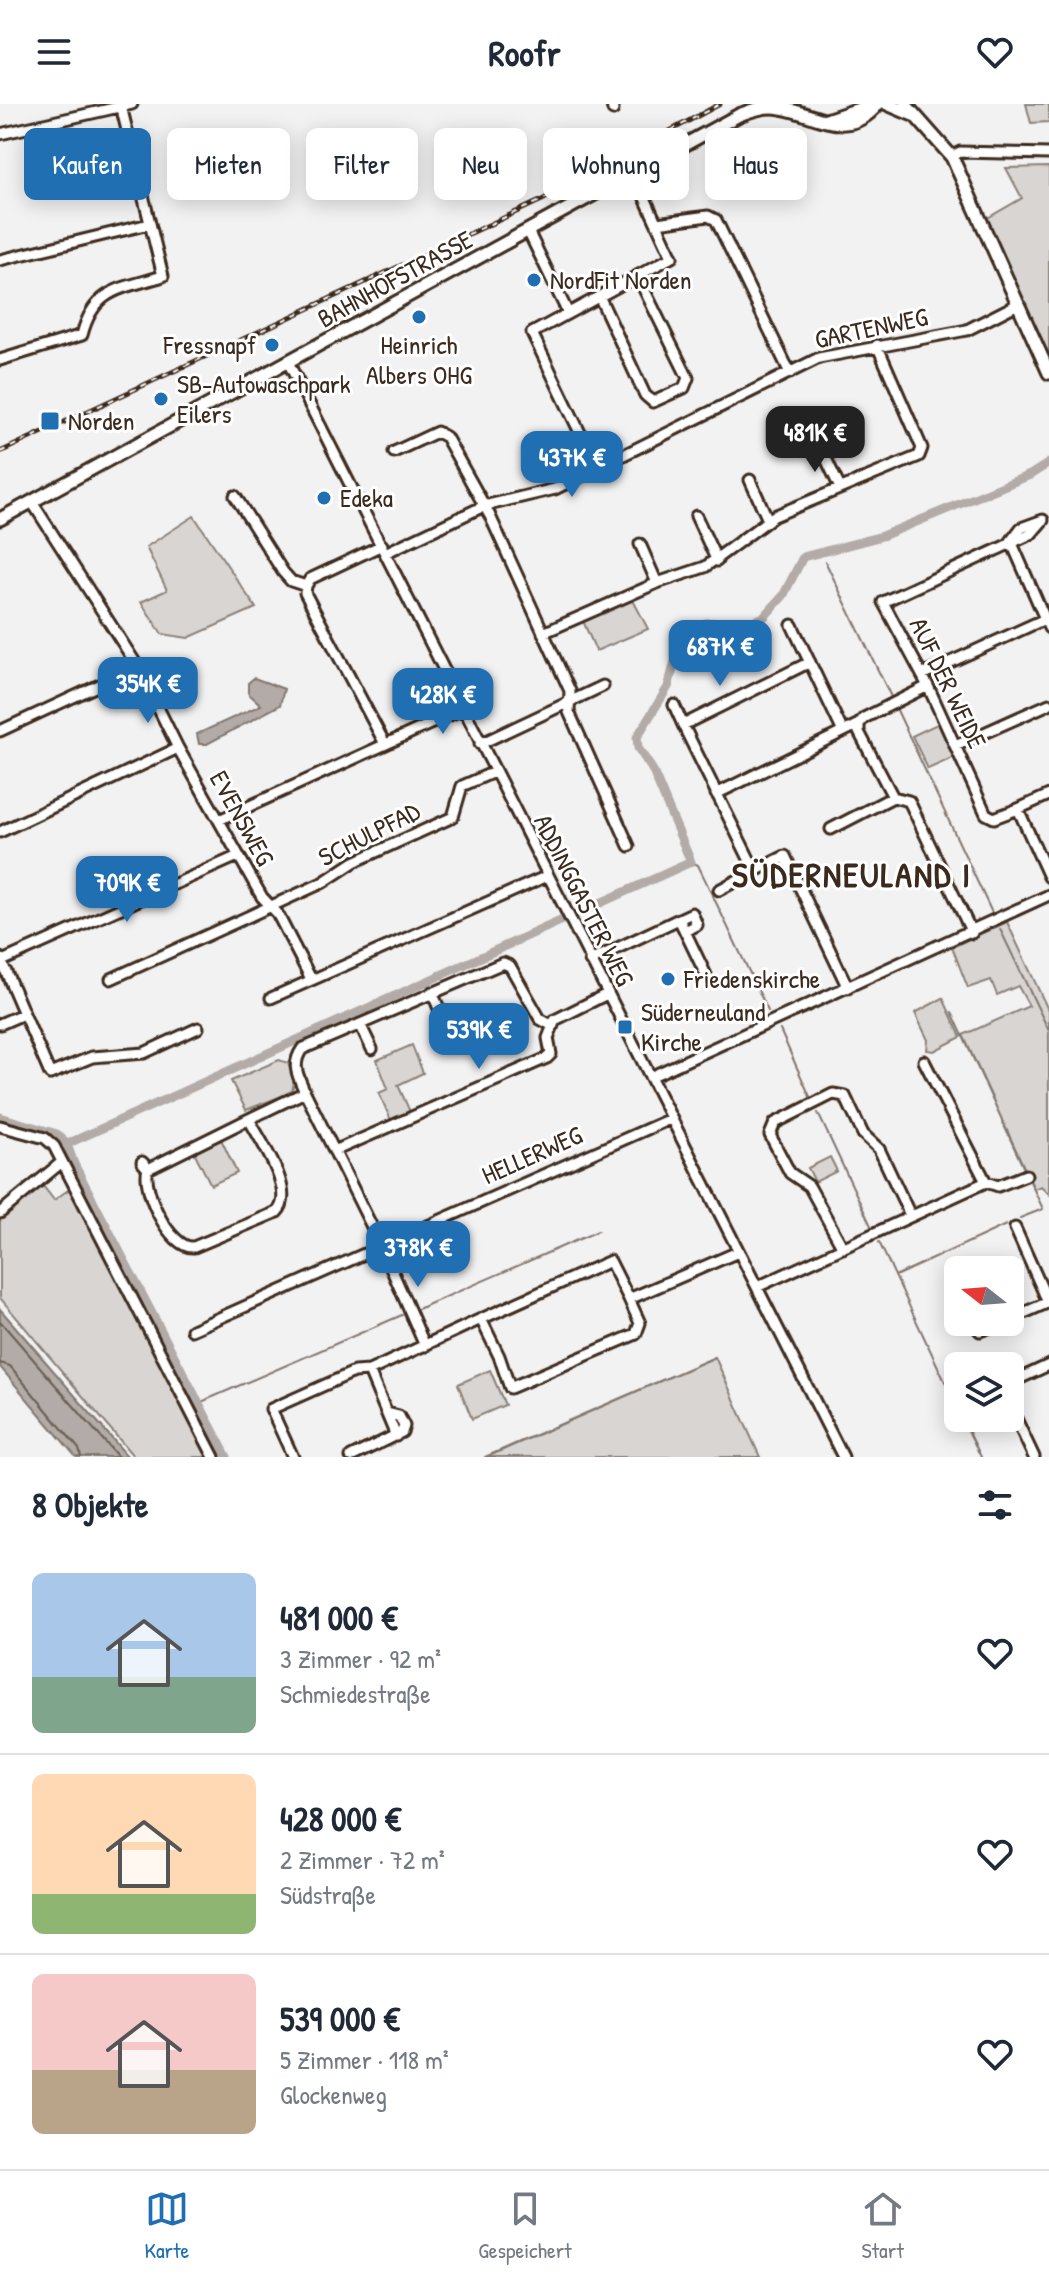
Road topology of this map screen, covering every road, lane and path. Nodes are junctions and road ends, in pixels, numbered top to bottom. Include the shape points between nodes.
1 (876, 104) edge
2 (887, 104) edge
3 (905, 104) edge
4 (126, 105) edge
5 (917, 117) junction
6 (0, 134) edge
7 (689, 142) edge
8 (1049, 154) edge
9 (952, 157) junction
10 (583, 200) edge
11 (646, 200) edge
12 (657, 223) junction
13 (149, 224) junction
14 (528, 231) junction
15 (0, 260) edge
16 (638, 277) junction
17 (599, 296) junction
18 (1018, 304) junction
19 (568, 313) junction
20 (877, 345) junction
21 (0, 360) edge
22 (288, 362) junction
23 (790, 373) junction
24 (1049, 373) edge
25 (819, 444) dead end
26 (394, 452) dead end
27 (597, 468) junction
28 (750, 480) dead end
29 (840, 488) junction
30 (235, 496) dead end
31 (32, 502) junction
32 (484, 506) junction
33 (696, 516) dead end
34 (0, 519) edge
35 (1046, 519) edge
36 (768, 520) junction
37 (1011, 541) junction
38 (640, 544) dead end
39 (384, 549) junction
40 (717, 561) junction
41 (657, 583) junction
42 (306, 586) junction
43 (1047, 624) edge
44 (792, 625) dead end
45 (543, 633) junction
46 (810, 662) junction
47 (138, 667) junction
48 (922, 675) junction
49 (603, 686) dead end
50 (928, 686) junction
51 (570, 701) junction
52 (1049, 704) edge
53 (674, 705) dead end
54 (463, 709) junction
55 (859, 724) junction
56 (683, 725) junction
57 (0, 731) edge
58 (843, 732) junction
59 (385, 744) junction
60 (480, 744) junction
61 (955, 746) junction
62 (178, 748) junction
63 (494, 772) junction
64 (716, 794) junction
65 (1049, 795) edge
66 (893, 797) junction
67 (1018, 809) junction
68 (219, 820) junction
69 (831, 829) dead end
70 (0, 832) edge
71 (629, 846) dead end
72 (238, 856) junction
73 (755, 871) junction
74 (547, 876) junction
75 (1049, 877) edge
76 (719, 890) dead end
77 (1049, 895) edge
78 (270, 906) junction
79 (972, 933) junction
80 (1, 960) edge
81 (590, 961) junction
82 (706, 975) dead end
83 (111, 979) dead end
84 (311, 979) junction
85 (848, 988) junction
86 (432, 992) junction
87 (607, 994) junction
88 (271, 998) dead end
89 (23, 1014) junction
90 (443, 1018) dead end
91 (0, 1024) edge
92 (360, 1024) junction
93 (551, 1025) junction
94 (198, 1028) dead end
95 (372, 1049) dead end
96 (924, 1061) dead end
97 (650, 1077) junction
98 (305, 1092) junction
99 (249, 1119) junction
100 (670, 1119) junction
101 (4, 1127) edge
102 (0, 1136) edge
103 (334, 1151) junction
104 (62, 1162) junction
105 (1026, 1175) dead end
106 (986, 1182) junction
107 (0, 1213) edge
108 (910, 1215) junction
109 (1015, 1228) dead end
110 (381, 1245) junction
111 (843, 1248) junction
112 (738, 1252) junction
113 (757, 1287) junction
114 (629, 1299) junction
115 (1049, 1302) edge
116 (1024, 1313) edge
117 (478, 1320) junction
118 (192, 1330) dead end
119 (425, 1346) junction
120 (1049, 1365) edge
121 (369, 1371) junction
122 (1024, 1377) edge
123 (1022, 1432) edge
124 (214, 1457) edge
125 (293, 1457) edge
126 (351, 1457) edge
127 (843, 1457) edge
128 (1034, 1457) edge

1 - 7 main road, BAHNHOFSTRASSE via 871,113 850,124 779,107 748,111
2 - 5 main road
3 - 5 main road
4 - 6 street
4 - 13 street
5 - 9 main road
8 - 9 street via 960,152
9 - 18 main road
10 - 14 main road, BAHNHOFSTRASSE
11 - 12 street
12 - 16 street via 672,257
12 - 23 street via 708,216 716,220
13 - 15 street
13 - 21 street via 163,276 110,292 88,311 82,335
14 - 19 street
14 - 22 main road, BAHNHOFSTRASSE
16 - 17 street
16 - 17 street via 688,378 684,388 669,396 648,400
17 - 19 street
18 - 20 street, GARTENWEG via 967,330
18 - 24 main road
19 - 27 street via 532,333
20 - 23 street, GARTENWEG via 819,358
20 - 29 street via 922,453
22 - 31 main road, BAHNHOFSTRASSE
22 - 39 street, ADDINGGASTER WEG
23 - 27 street, GARTENWEG
25 - 29 street
26 - 32 street via 442,432
27 - 32 street, GARTENWEG via 532,497
28 - 36 street
29 - 36 street
30 - 42 street via 283,572
31 - 34 main road, BAHNHOFSTRASSE
31 - 47 street, EVENSWEG
32 - 39 street, GARTENWEG
32 - 45 street
33 - 40 street
35 - 37 street, AUF DER WEIDE via 1031,534
36 - 40 street
37 - 43 street
37 - 48 street, AUF DER WEIDE via 883,602
38 - 41 street
39 - 42 street, GARTENWEG via 310,579
39 - 54 street, ADDINGGASTER WEG
40 - 41 street
41 - 45 street
42 - 59 street via 305,593
43 - 48 street
44 - 46 street
45 - 51 street
46 - 56 street
46 - 58 street
47 - 57 street
47 - 62 street, EVENSWEG
48 - 50 street, AUF DER WEIDE
49 - 51 street
50 - 55 street
50 - 61 street, AUF DER WEIDE
51 - 60 street
51 - 71 street via 569,712
52 - 61 street
53 - 56 street
54 - 59 street
54 - 60 street, ADDINGGASTER WEG
55 - 58 street
55 - 66 street
56 - 64 street
58 - 64 street
59 - 68 street
60 - 63 street, ADDINGGASTER WEG
61 - 67 street, AUF DER WEIDE via 986,814 994,818
62 - 68 street, EVENSWEG
62 - 70 street
63 - 74 street, ADDINGGASTER WEG
63 - 78 street, SCHULPFAD via 462,786 453,817
64 - 73 street
65 - 67 street
66 - 69 street
66 - 79 street via 909,801
67 - 75 street
68 - 72 street, EVENSWEG
72 - 78 street, EVENSWEG
72 - 80 street
73 - 76 street
73 - 85 street via 785,856
74 - 81 street, ADDINGGASTER WEG
74 - 84 street
77 - 79 street
78 - 83 street, SCHULPFAD
78 - 84 street, EVENSWEG
79 - 85 street
80 - 89 street
81 - 82 street via 679,919
81 - 87 street, ADDINGGASTER WEG
84 - 88 street
85 - 97 street
86 - 90 street
86 - 92 street
86 - 93 street via 503,963 510,966 540,1019
87 - 93 street
87 - 97 street, ADDINGGASTER WEG
89 - 91 street
89 - 94 street via 50,1074 92,1057 144,1053
92 - 95 street
92 - 98 street via 302,1049 295,1069
93 - 103 street via 547,1058
96 - 106 street
97 - 100 street, ADDINGGASTER WEG
98 - 99 street
98 - 103 street
99 - 99 street via 284,1189 282,1207 194,1247 180,1246 171,1238 146,1184 145,1165
100 - 110 street, HELLERWEG
100 - 112 street, ADDINGGASTER WEG
101 - 102 street
101 - 104 street via 45,1138
103 - 110 street
104 - 107 street
104 - 124 street
105 - 106 street via 998,1186
106 - 108 street
108 - 111 street
108 - 111 street via 879,1149 863,1134 845,1096 833,1094 775,1123 770,1135 790,1173 809,1186
109 - 115 street
110 - 118 street, HELLERWEG
110 - 119 street
111 - 113 street
112 - 113 street, ADDINGGASTER WEG
112 - 114 street
113 - 127 street, ADDINGGASTER WEG
114 - 117 street via 610,1261
114 - 117 street via 640,1323 636,1334 510,1388
115 - 116 street
117 - 119 street
119 - 121 street
120 - 122 street
121 - 125 street via 354,1372 271,1409
121 - 126 street via 396,1436
123 - 128 street

